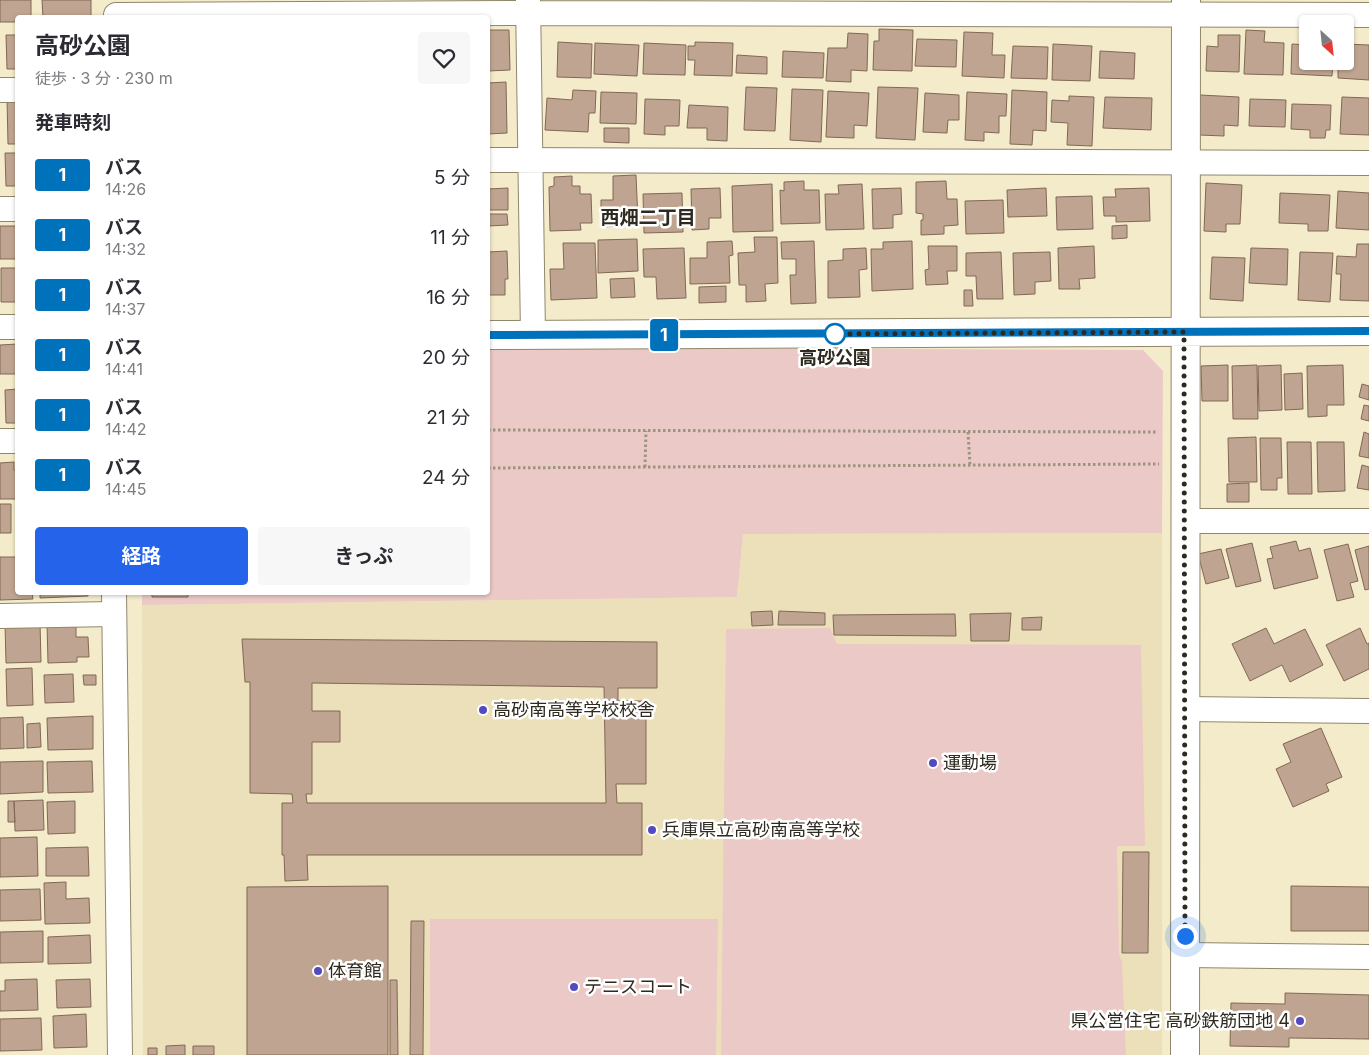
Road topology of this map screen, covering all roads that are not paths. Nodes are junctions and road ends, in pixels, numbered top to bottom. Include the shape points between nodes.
1 (528, 6) edge
2 (1186, 7) edge
3 (116, 11) edge
4 (1369, 15) edge
5 (0, 90) edge
6 (15, 90) edge
7 (490, 160) edge
8 (531, 160) junction
9 (1185, 162) junction
10 (1369, 164) edge
11 (15, 208) edge
12 (0, 209) edge
13 (0, 327) edge
14 (15, 328) edge
15 (1369, 331) edge
16 (1184, 332) junction
17 (490, 335) edge
18 (533, 336) junction
19 (0, 441) edge
20 (15, 441) edge
21 (1184, 521) junction
22 (1369, 521) edge
23 (114, 603) edge
24 (0, 616) edge
25 (1184, 710) junction
26 (1369, 711) edge
27 (1185, 955) junction
28 (1369, 957) edge
29 (120, 1055) edge
30 (1185, 1055) edge

1 - 2 street
1 - 3 street
1 - 8 street
2 - 4 street
2 - 9 street
5 - 6 street
7 - 8 street
8 - 9 street
8 - 18 street
9 - 10 street
9 - 16 street
11 - 12 street
13 - 14 street
15 - 16 street
16 - 18 street
16 - 21 street
17 - 18 street
19 - 20 street
21 - 22 street
21 - 25 street
23 - 24 street
23 - 29 street
25 - 26 street
25 - 27 street
27 - 28 street
27 - 30 street

